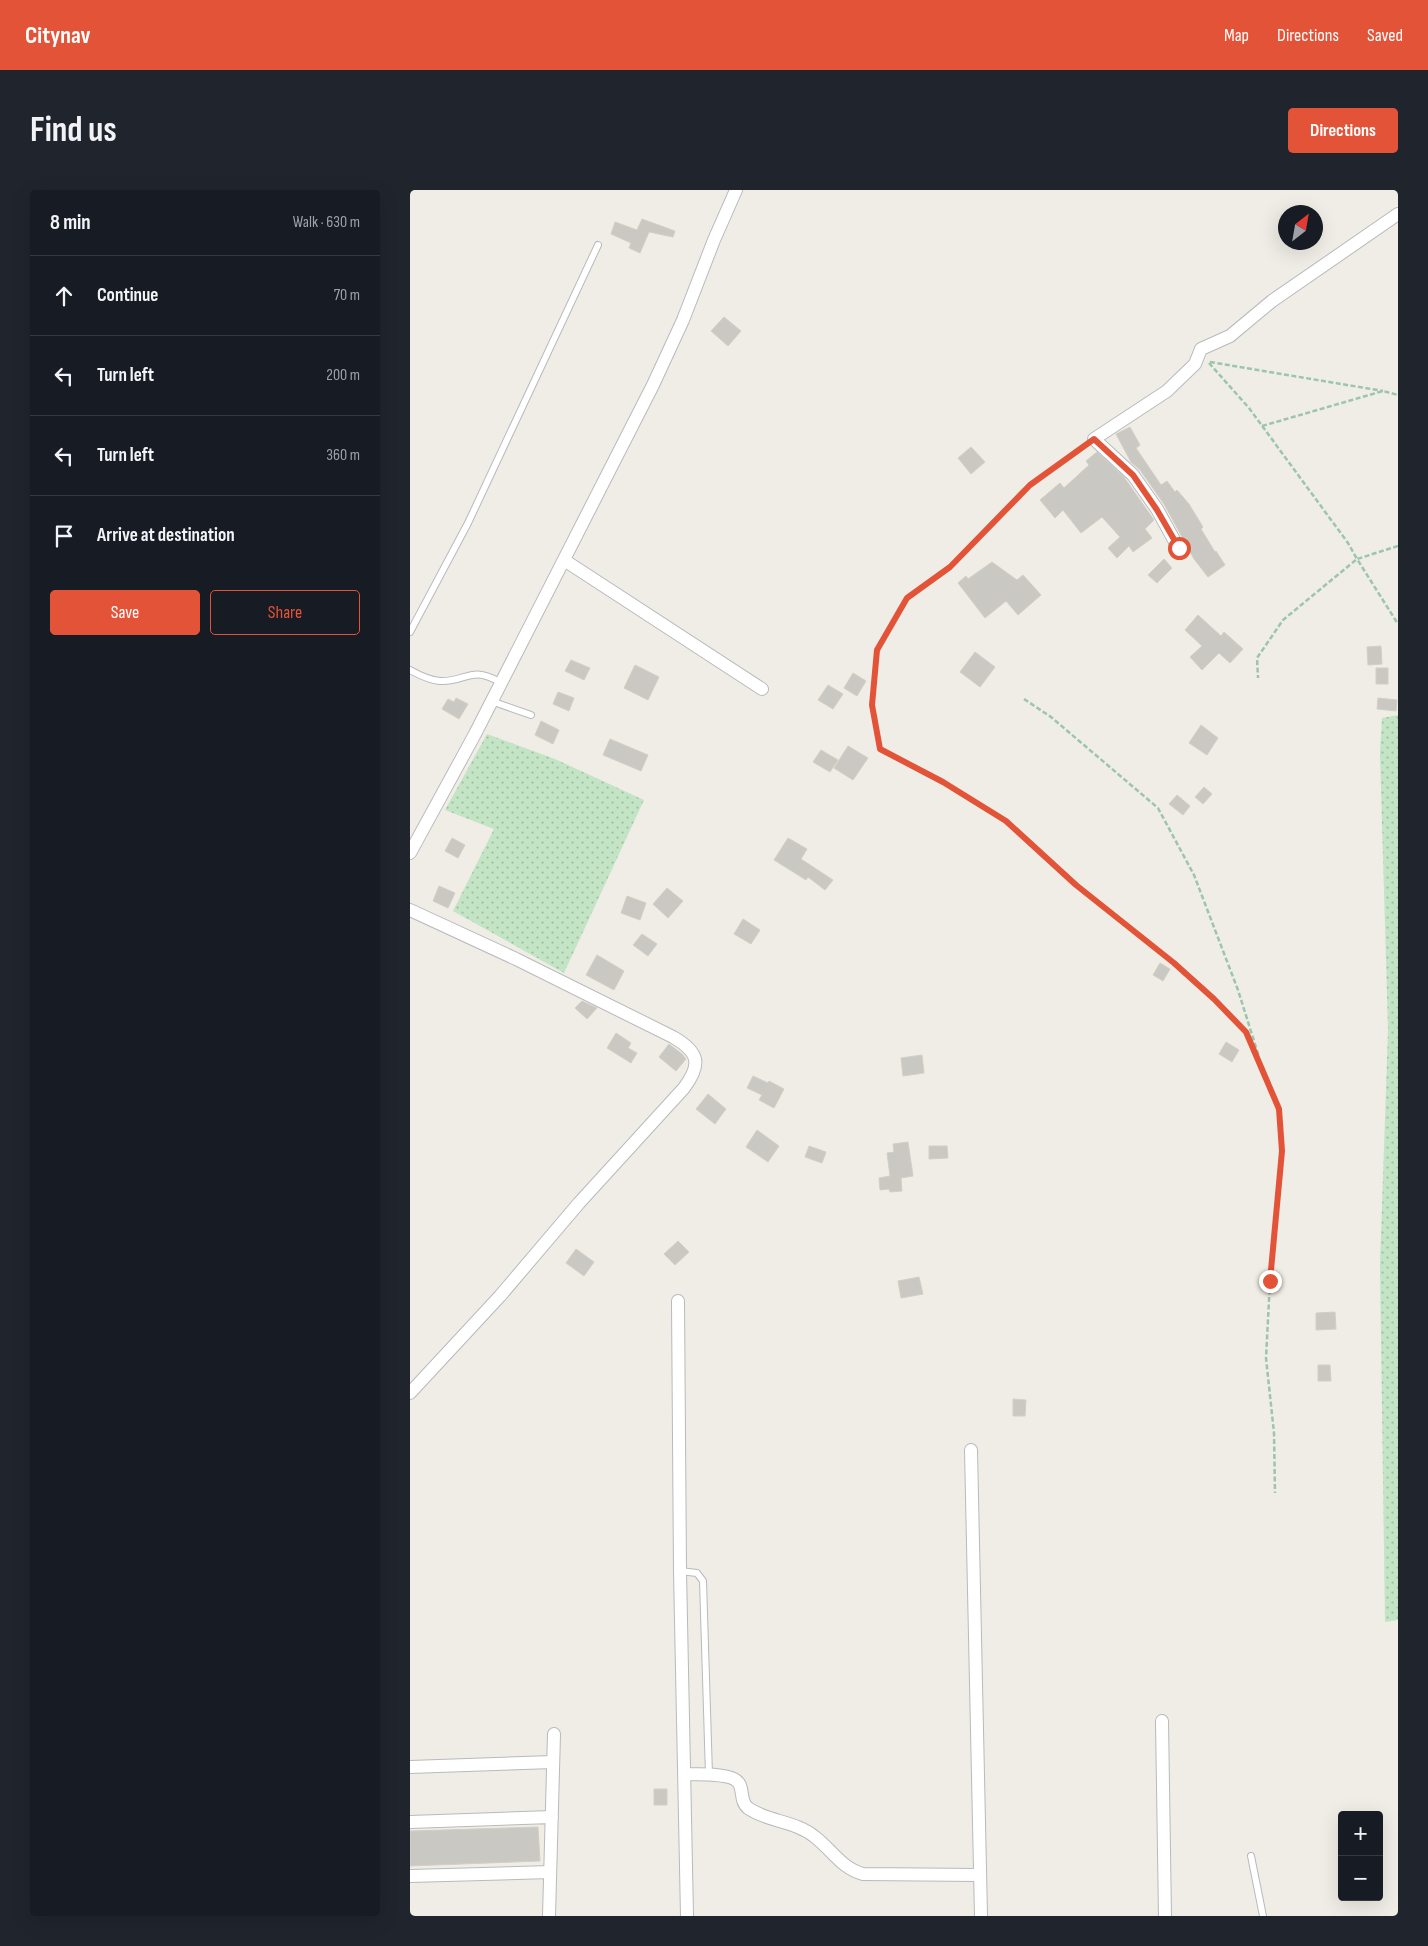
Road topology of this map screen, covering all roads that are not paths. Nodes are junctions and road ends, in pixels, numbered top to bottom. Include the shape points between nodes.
1 (736, 190) edge
2 (1398, 214) edge
3 (598, 245) dead end
4 (1179, 548) dead end
5 (564, 560) junction
6 (410, 632) edge
7 (410, 670) edge
8 (500, 682) junction
9 (762, 689) dead end
10 (491, 701) junction
11 (531, 715) dead end
12 (410, 853) edge
13 (410, 910) edge
14 (678, 1301) dead end
15 (410, 1393) edge
16 (971, 1450) dead end
17 (680, 1571) junction
18 (1162, 1721) dead end
19 (554, 1734) dead end
20 (553, 1762) junction
21 (410, 1767) edge
22 (684, 1774) junction
23 (708, 1775) junction
24 (552, 1817) junction
25 (410, 1822) edge
26 (1251, 1856) dead end
27 (550, 1872) junction
28 (980, 1875) junction
29 (410, 1876) edge
30 (549, 1916) edge
31 (687, 1916) edge
32 (981, 1916) edge
33 (1165, 1916) edge
34 (1264, 1916) edge

1 - 5 street via 653,385
2 - 4 street via 1272,301 1230,336 1201,349 1195,364 1167,391 1094,439 1133,475
3 - 6 lane via 468,522
5 - 8 street
5 - 9 street
7 - 8 lane via 439,681 478,673
8 - 10 street
10 - 11 lane
10 - 12 street
13 - 15 street via 673,1037 688,1047 696,1062 684,1088
14 - 17 street
16 - 28 street
17 - 22 street
17 - 23 lane via 697,1573 703,1581
18 - 33 street
19 - 20 street
20 - 21 street
20 - 24 street
22 - 23 street
22 - 31 street
23 - 28 street via 734,1779 741,1787 742,1800 750,1810 808,1831 840,1863 854,1871 863,1874
24 - 25 street
24 - 27 street
26 - 34 lane
27 - 29 street
27 - 30 street
28 - 32 street

